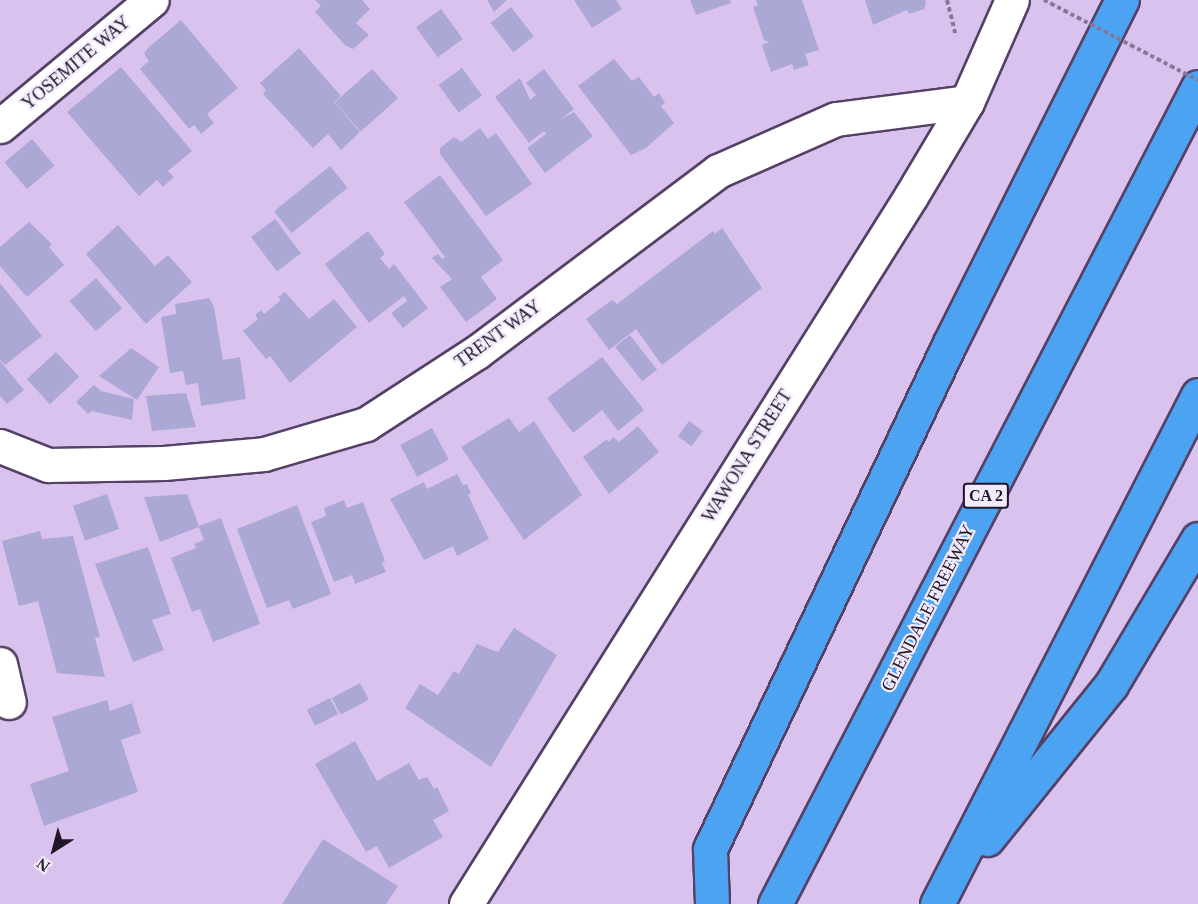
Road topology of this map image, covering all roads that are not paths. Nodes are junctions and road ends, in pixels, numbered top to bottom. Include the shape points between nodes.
1 (152, 0) edge
2 (1012, 0) edge
3 (1122, 0) edge
4 (1198, 87) edge
5 (967, 102) junction
6 (0, 126) edge
7 (1198, 395) edge
8 (0, 447) edge
9 (1198, 539) edge
10 (0, 664) edge
11 (9, 702) dead end
12 (940, 899) edge
13 (466, 904) edge
14 (712, 904) edge
15 (775, 904) edge

1 - 6 street, YOSEMITE WAY
2 - 5 street, WAWONA STREET
3 - 14 highway via 949,345 710,849
4 - 15 highway, GLENDALE FREEWAY / CA 2
5 - 8 street, TRENT WAY via 836,119 718,171 477,352 366,424 264,454 164,463 48,465
5 - 13 street, WAWONA STREET
7 - 12 highway
9 - 12 highway via 1111,685
10 - 11 street

